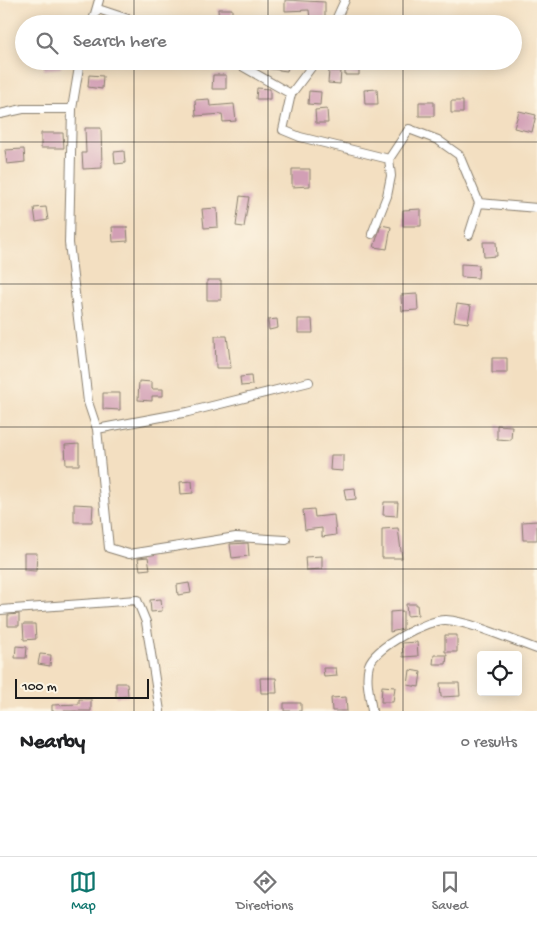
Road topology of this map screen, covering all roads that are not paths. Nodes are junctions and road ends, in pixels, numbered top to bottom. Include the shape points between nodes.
1 (99, 0) edge
2 (345, 0) edge
3 (98, 9) junction
4 (96, 15) edge
5 (116, 15) edge
6 (338, 15) edge
7 (78, 70) edge
8 (249, 70) edge
9 (309, 70) edge
10 (291, 94) junction
11 (72, 109) junction
12 (0, 114) edge
13 (389, 159) junction
14 (479, 202) junction
15 (537, 208) edge
16 (372, 234) dead end
17 (468, 235) dead end
18 (310, 382) dead end
19 (97, 429) junction
20 (286, 540) dead end
21 (0, 610) edge
22 (537, 649) edge
23 (160, 711) edge
24 (372, 711) edge

1 - 3 street
2 - 6 street
3 - 4 street
3 - 5 street
7 - 11 street
8 - 10 street
9 - 10 street
10 - 13 street via 283,130 300,138
11 - 12 street via 23,109
11 - 19 street via 69,243 88,402
13 - 14 street via 409,129 438,140 459,155
13 - 16 street via 387,196
14 - 15 street
14 - 17 street
18 - 19 street via 188,412
19 - 20 street via 109,548 129,554 236,537
21 - 23 street via 137,600 146,622
22 - 24 street via 460,623 430,622 392,642 377,654 370,665 368,683

